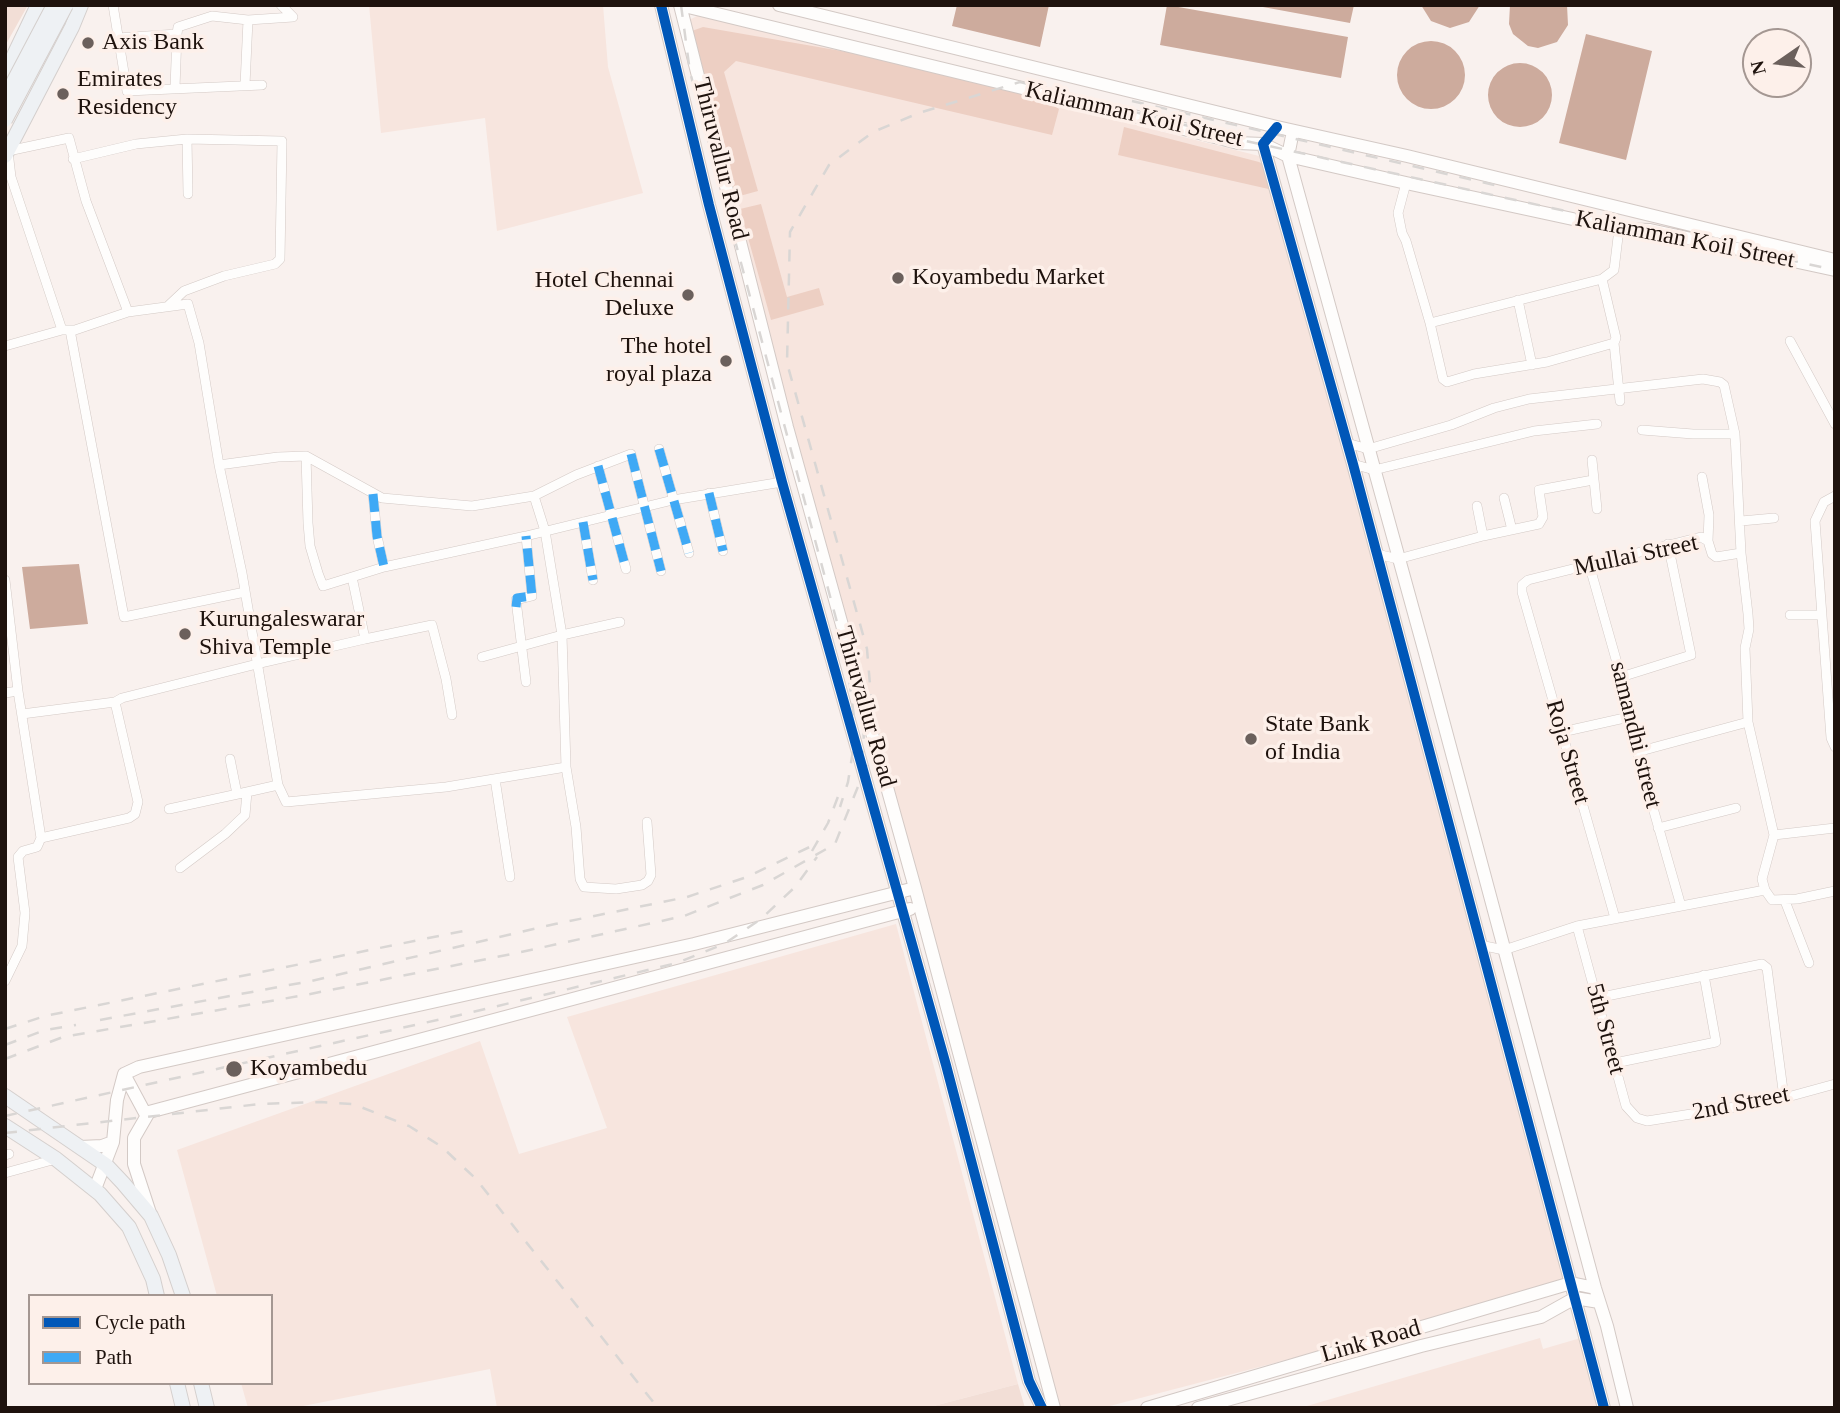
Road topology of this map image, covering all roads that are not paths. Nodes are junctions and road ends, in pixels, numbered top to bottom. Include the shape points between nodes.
1 (38, 5) edge
2 (54, 5) edge
3 (66, 5) edge
4 (81, 5) edge
5 (113, 5) edge
6 (211, 5) edge
7 (281, 5) edge
8 (662, 5) edge
9 (680, 5) edge
10 (779, 5) edge
11 (212, 16) junction
12 (248, 20) junction
13 (72, 27) junction
14 (177, 34) junction
15 (118, 38) junction
16 (5, 74) edge
17 (245, 85) junction
18 (262, 85) dead end
19 (175, 88) junction
20 (5, 98) edge
21 (5, 120) edge
22 (1277, 127) junction
23 (1293, 131) junction
24 (187, 139) junction
25 (1263, 144) junction
26 (7, 153) edge
27 (1288, 156) junction
28 (73, 159) junction
29 (1406, 183) junction
30 (188, 194) dead end
31 (1619, 229) junction
32 (1835, 260) edge
33 (1835, 270) edge
34 (1602, 279) junction
35 (1518, 300) junction
36 (168, 306) junction
37 (128, 312) junction
38 (1430, 323) junction
39 (66, 330) junction
40 (1790, 341) dead end
41 (1614, 343) junction
42 (5, 346) edge
43 (1532, 365) junction
44 (1619, 388) junction
45 (1620, 401) dead end
46 (1597, 424) dead end
47 (1835, 424) edge
48 (1642, 430) dead end
49 (1735, 434) junction
50 (1347, 443) junction
51 (659, 449) dead end
52 (1368, 449) junction
53 (306, 456) junction
54 (1592, 460) dead end
55 (1353, 464) junction
56 (219, 466) junction
57 (598, 466) junction
58 (1374, 470) junction
59 (1702, 477) dead end
60 (1593, 480) junction
61 (782, 482) junction
62 (709, 493) junction
63 (373, 494) junction
64 (534, 496) junction
65 (1835, 496) edge
66 (1504, 498) dead end
67 (673, 500) junction
68 (1477, 506) dead end
69 (645, 507) junction
70 (1597, 509) dead end
71 (613, 515) junction
72 (1774, 519) dead end
73 (1741, 521) junction
74 (583, 522) junction
75 (1512, 530) junction
76 (545, 531) junction
77 (526, 536) junction
78 (1483, 536) junction
79 (1708, 541) junction
80 (1668, 544) junction
81 (723, 551) dead end
82 (689, 553) dead end
83 (1741, 553) junction
84 (1377, 554) junction
85 (1398, 559) junction
86 (1589, 564) junction
87 (384, 567) junction
88 (626, 569) dead end
89 (661, 571) dead end
90 (352, 577) junction
91 (5, 580) edge
92 (593, 580) dead end
93 (1522, 585) joint
94 (245, 592) junction
95 (1790, 615) dead end
96 (1821, 615) junction
97 (620, 622) dead end
98 (562, 635) junction
99 (365, 639) junction
100 (522, 648) junction
101 (482, 657) dead end
102 (257, 664) junction
103 (1621, 677) junction
104 (526, 682) dead end
105 (18, 691) junction
106 (5, 694) edge
107 (115, 702) junction
108 (22, 714) junction
109 (452, 715) dead end
110 (1629, 717) junction
111 (1748, 722) junction
112 (1562, 732) junction
113 (1835, 747) edge
114 (1637, 752) junction
115 (230, 759) dead end
116 (566, 767) junction
117 (495, 779) junction
118 (278, 785) junction
119 (242, 793) junction
120 (1736, 808) dead end
121 (169, 809) dead end
122 (647, 822) dead end
123 (1658, 828) junction
124 (1835, 828) edge
125 (1774, 835) junction
126 (41, 838) junction
127 (180, 868) dead end
128 (510, 877) dead end
129 (915, 888) junction
130 (1766, 890) junction
131 (1835, 891) edge
132 (897, 894) junction
133 (1785, 901) junction
134 (920, 906) junction
135 (1681, 906) junction
136 (903, 911) junction
137 (1615, 918) junction
138 (1577, 926) junction
139 (1480, 945) junction
140 (1504, 950) junction
141 (1809, 963) dead end
142 (1704, 975) junction
143 (5, 981) edge
144 (1597, 998) junction
145 (1615, 1063) junction
146 (124, 1074) junction
147 (1835, 1084) edge
148 (5, 1096) edge
149 (1784, 1098) junction
150 (146, 1115) junction
151 (1647, 1121) joint
152 (5, 1126) edge
153 (113, 1142) junction
154 (80, 1147) junction
155 (56, 1158) junction
156 (106, 1165) junction
157 (5, 1173) edge
158 (95, 1189) junction
159 (151, 1216) junction
160 (1571, 1283) junction
161 (1595, 1288) junction
162 (157, 1294) edge
163 (182, 1294) edge
164 (1575, 1298) junction
165 (1600, 1302) junction
166 (177, 1385) edge
167 (201, 1385) edge
168 (183, 1408) edge
169 (206, 1408) edge
170 (1042, 1408) edge
171 (1054, 1408) edge
172 (1147, 1408) edge
173 (1198, 1408) edge
174 (1604, 1408) edge
175 (1627, 1408) edge

1 - 13 main road
1 - 16 main road
2 - 20 main road, bridge
3 - 21 main road, bridge
4 - 13 main road
5 - 15 street
6 - 11 street
7 - 12 street via 293,17
8 - 61 street
9 - 25 street, Kaliamman Koil Street via 1238,143
9 - 129 street, Thiruvallur Road via 794,452
10 - 22 street, Kaliamman Koil Street
11 - 12 street
11 - 14 street via 178,27
12 - 17 street
13 - 26 main road
14 - 15 street
14 - 19 street
15 - 19 street via 127,91
17 - 18 street
17 - 19 street
22 - 23 street, Kaliamman Koil Street
22 - 25 street
23 - 27 street
23 - 32 street, Kaliamman Koil Street
24 - 28 street via 136,144
24 - 30 street
24 - 36 street via 282,141 280,259 184,291
25 - 27 street, Kaliamman Koil Street
25 - 50 street
26 - 28 street via 69,138
26 - 39 street via 11,177
27 - 29 street, Kaliamman Koil Street
27 - 52 street
28 - 37 street
29 - 31 street, Kaliamman Koil Street
29 - 38 street via 1398,213
31 - 33 street, Kaliamman Koil Street via 1650,230
31 - 34 street via 1614,270
34 - 35 street
34 - 41 street via 1616,334
35 - 38 street
35 - 43 street
36 - 37 street
36 - 56 street via 188,304
37 - 39 street
38 - 43 street via 1446,382
39 - 42 street
39 - 94 street via 124,617
40 - 47 street
41 - 43 street
41 - 44 street
44 - 45 street
44 - 49 street via 1703,379 1720,382
44 - 52 street via 1529,399
46 - 58 street via 1534,431
48 - 49 street
49 - 73 street
50 - 52 street
50 - 55 street
51 - 67 street
52 - 58 street
53 - 56 street
53 - 63 street
53 - 90 street via 310,546 318,573 323,586
54 - 60 street
55 - 58 street
55 - 84 street
56 - 94 street
57 - 64 street
57 - 69 street via 631,454
57 - 71 street
58 - 85 street
59 - 79 street
60 - 70 street
60 - 75 street via 1539,490 1541,523
61 - 62 street
61 - 132 street
62 - 67 street
62 - 81 street
63 - 64 street via 472,506
63 - 87 street
64 - 76 street
65 - 96 street via 1824,502 1815,521
66 - 75 street
67 - 69 street
67 - 82 street
68 - 78 street
69 - 71 street
69 - 89 street
71 - 74 street
71 - 88 street
72 - 73 street
73 - 83 street
74 - 76 street
74 - 92 street
75 - 78 street
76 - 77 street
76 - 98 street
77 - 87 street
77 - 100 street via 532,596 516,600
78 - 85 street
79 - 80 street, Mullai Street via 1701,537
79 - 83 street, Mullai Street via 1716,557
80 - 86 street, Mullai Street
80 - 103 street via 1690,657
83 - 111 street via 1749,629 1745,648
84 - 85 street
84 - 139 street
85 - 140 street
86 - 93 street, Mullai Street
86 - 103 street, samandhi street
87 - 90 street
90 - 99 street
91 - 105 street
93 - 112 street, Roja Street
94 - 102 street
95 - 96 street
96 - 113 street
97 - 98 street
98 - 100 street
98 - 116 street
99 - 102 street
99 - 109 street via 432,625
100 - 101 street
100 - 104 street
102 - 107 street
102 - 118 street
103 - 110 street, samandhi street
105 - 106 street
105 - 108 street
107 - 108 street
107 - 126 street via 138,802 135,814
108 - 126 street
110 - 112 street
110 - 114 street, samandhi street
111 - 114 street
111 - 125 street
112 - 137 street, Roja Street
114 - 123 street, samandhi street
115 - 119 street
116 - 117 street
116 - 122 street via 584,887 616,889 648,881
117 - 118 street via 286,802
117 - 128 street
118 - 119 street
119 - 121 street
119 - 127 street via 245,815
120 - 123 street
123 - 135 street, samandhi street
124 - 125 street
125 - 130 street via 1762,879
126 - 143 street via 37,846 18,857 25,913 22,946
129 - 132 street
129 - 134 street, Thiruvallur Road
130 - 133 street via 1772,900
130 - 135 street
131 - 133 street
132 - 136 street
132 - 146 street
133 - 141 street
134 - 136 street
134 - 171 street, Thiruvallur Road
135 - 137 street
136 - 150 street
136 - 170 street via 1029,1381
137 - 138 street
138 - 140 street
138 - 144 street, 5th Street
139 - 140 street
139 - 160 street
140 - 161 street
142 - 144 street
142 - 145 street via 1716,1041
142 - 149 street via 1765,966
144 - 145 street, 5th Street
145 - 151 street, 5th Street via 1626,1106
146 - 150 street
146 - 153 street
147 - 149 street, 2nd Street
148 - 154 main road
149 - 151 street, 2nd Street
150 - 159 street via 134,1138 134,1164
152 - 155 main road
153 - 154 street
153 - 156 street
154 - 156 main road
155 - 157 street
155 - 158 main road
156 - 158 street
156 - 159 main road
158 - 162 main road via 129,1227
159 - 163 main road
160 - 161 street, Link Road
160 - 164 street
160 - 172 street, Link Road
161 - 165 street
164 - 165 street
164 - 173 street via 1541,1317
164 - 174 street
165 - 175 street
166 - 168 main road
167 - 169 main road

